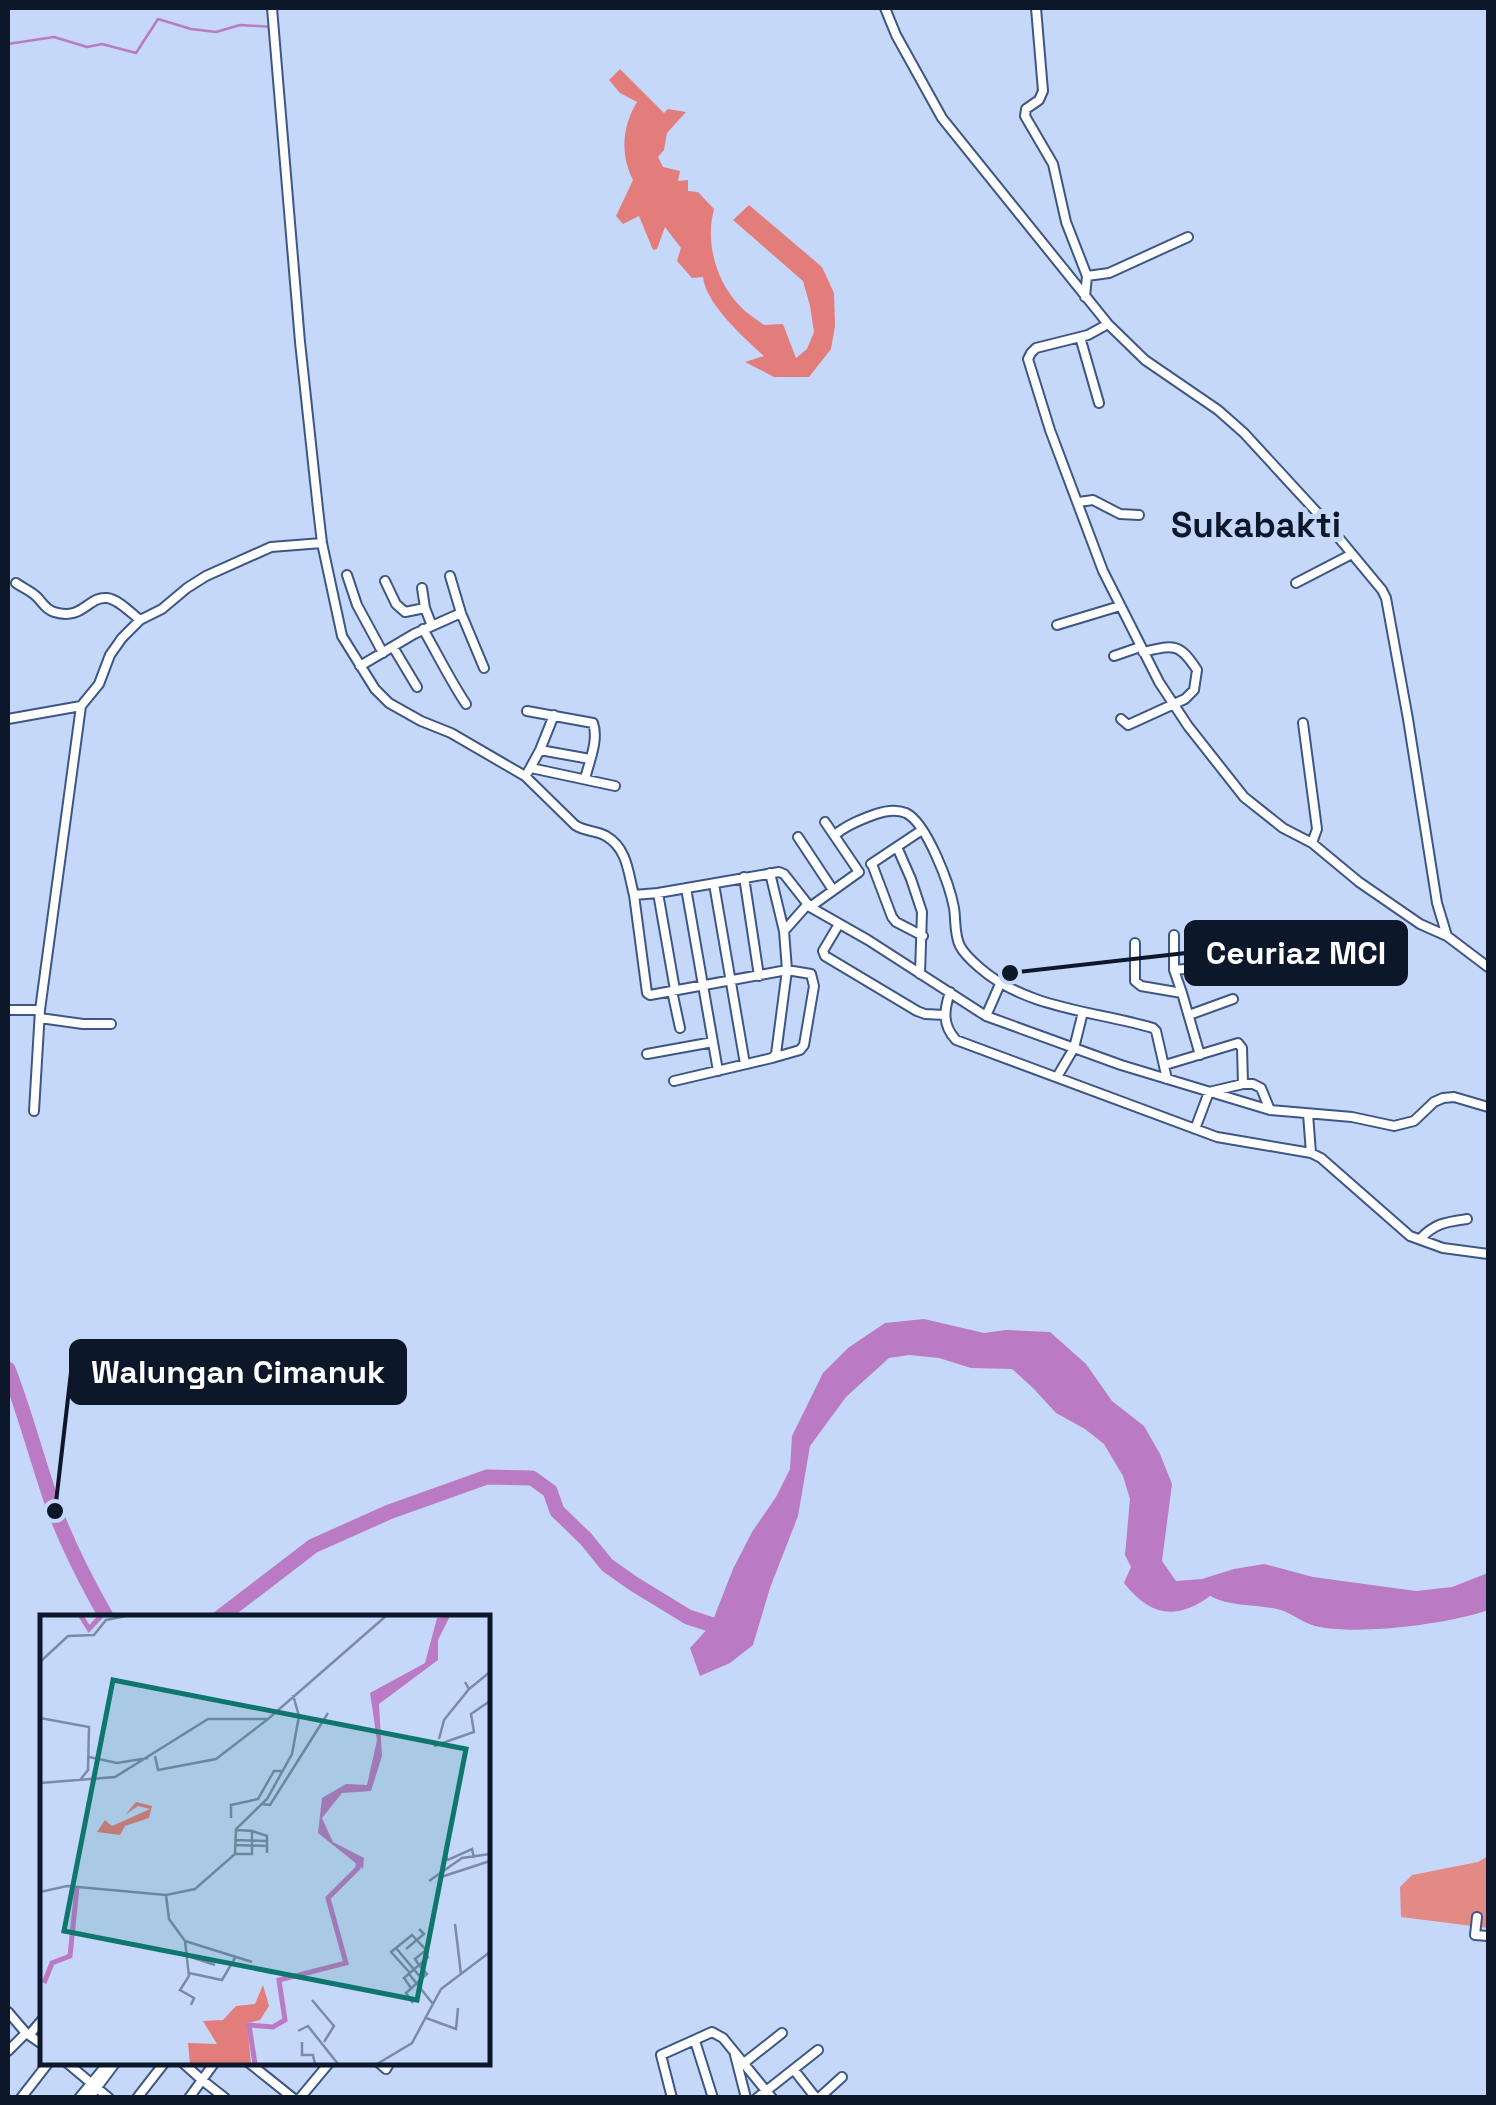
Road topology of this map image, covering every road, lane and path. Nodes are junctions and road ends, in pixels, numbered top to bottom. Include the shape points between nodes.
1 (272, 8) edge
2 (885, 8) edge
3 (1036, 8) edge
4 (1188, 237) dead end
5 (1087, 276) junction
6 (1085, 297) junction
7 (1108, 324) junction
8 (1080, 337) junction
9 (1098, 402) dead end
10 (1079, 502) junction
11 (1139, 515) dead end
12 (322, 543) junction
13 (1352, 554) junction
14 (347, 576) dead end
15 (450, 576) dead end
16 (385, 581) dead end
17 (16, 583) dead end
18 (1296, 583) dead end
19 (422, 588) dead end
20 (1120, 606) junction
21 (426, 608) junction
22 (461, 613) junction
23 (140, 620) junction
24 (1057, 625) dead end
25 (427, 627) junction
26 (1141, 649) junction
27 (388, 650) junction
28 (1114, 656) dead end
29 (360, 666) junction
30 (484, 668) dead end
31 (418, 687) dead end
32 (1173, 703) junction
33 (466, 704) dead end
34 (80, 706) junction
35 (527, 711) dead end
36 (554, 714) junction
37 (8, 719) edge
38 (1120, 719) dead end
39 (1303, 722) dead end
40 (540, 750) junction
41 (590, 759) junction
42 (528, 772) junction
43 (585, 780) junction
44 (615, 786) dead end
45 (825, 822) dead end
46 (922, 830) junction
47 (835, 835) junction
48 (798, 838) dead end
49 (1312, 844) junction
50 (897, 848) junction
51 (872, 864) junction
52 (860, 872) junction
53 (770, 873) junction
54 (744, 878) junction
55 (714, 884) junction
56 (686, 888) junction
57 (832, 890) junction
58 (658, 893) junction
59 (634, 894) junction
60 (809, 906) junction
61 (839, 924) junction
62 (784, 931) junction
63 (1174, 935) dead end
64 (922, 936) junction
65 (1447, 936) junction
66 (1135, 943) dead end
67 (1208, 967) dead end
68 (1488, 967) edge
69 (787, 970) junction
70 (1174, 970) junction
71 (920, 974) junction
72 (759, 976) junction
73 (732, 980) junction
74 (1000, 984) junction
75 (704, 985) junction
76 (674, 991) junction
77 (950, 992) junction
78 (1182, 993) junction
79 (1233, 999) dead end
80 (8, 1010) edge
81 (1083, 1012) junction
82 (40, 1014) junction
83 (945, 1015) junction
84 (1188, 1015) junction
85 (986, 1016) junction
86 (111, 1024) dead end
87 (680, 1028) dead end
88 (713, 1042) junction
89 (1074, 1048) junction
90 (646, 1054) dead end
91 (1200, 1055) junction
92 (772, 1058) junction
93 (745, 1064) junction
94 (1165, 1066) junction
95 (718, 1071) junction
96 (1056, 1077) junction
97 (1167, 1079) junction
98 (674, 1081) dead end
99 (1243, 1084) junction
100 (1209, 1092) junction
101 (1488, 1107) edge
102 (1270, 1110) junction
103 (34, 1111) dead end
104 (1308, 1114) junction
105 (1194, 1128) junction
106 (1311, 1153) junction
107 (1467, 1219) dead end
108 (1420, 1239) junction
109 (1488, 1254) edge
110 (1477, 1917) dead end
111 (1488, 1936) edge
112 (8, 2012) edge
113 (40, 2022) edge
114 (782, 2033) dead end
115 (28, 2034) junction
116 (694, 2041) junction
117 (40, 2043) edge
118 (818, 2050) dead end
119 (8, 2051) edge
120 (734, 2051) junction
121 (744, 2063) junction
122 (47, 2065) edge
123 (70, 2065) edge
124 (106, 2065) edge
125 (113, 2065) edge
126 (163, 2065) edge
127 (185, 2065) edge
128 (214, 2065) edge
129 (252, 2065) edge
130 (323, 2065) edge
131 (794, 2070) junction
132 (842, 2077) dead end
133 (202, 2080) junction
134 (94, 2086) junction
135 (282, 2089) junction
136 (770, 2094) edge
137 (20, 2098) edge
138 (80, 2098) edge
139 (89, 2098) edge
140 (109, 2098) edge
141 (137, 2098) edge
142 (188, 2098) edge
143 (225, 2098) edge
144 (275, 2098) edge
145 (297, 2098) edge
146 (672, 2098) edge
147 (713, 2098) edge
148 (746, 2098) edge
149 (757, 2098) edge
150 (818, 2098) edge

1 - 12 street
2 - 6 street via 942,118
3 - 5 street via 1044,91 1025,116 1052,164
4 - 5 street via 1109,273
5 - 6 street
6 - 7 street
7 - 8 street
7 - 13 street via 1244,433
8 - 9 street
8 - 10 street via 1036,348 1028,359
10 - 11 street
10 - 20 street
12 - 23 street via 255,552
12 - 29 street via 342,636
13 - 18 street
13 - 65 street via 1386,598
14 - 27 street via 357,605
15 - 22 street
16 - 21 street via 405,612
17 - 23 street via 50,611 81,612 106,598
19 - 21 street
20 - 24 street
20 - 26 street
21 - 25 street
22 - 25 street
22 - 30 street
23 - 34 street
25 - 27 street
25 - 33 street
26 - 28 street
26 - 32 street
26 - 32 street via 1179,648 1197,670 1191,694
27 - 29 street
27 - 31 street
29 - 42 street via 389,703
32 - 38 street via 1128,725
32 - 49 street via 1244,796
34 - 37 street
34 - 82 street
35 - 36 street
36 - 40 street
36 - 41 street via 593,724
39 - 49 street via 1316,814
40 - 41 street
40 - 42 street
41 - 43 street
42 - 43 street
42 - 59 street via 575,825 618,846
43 - 44 street
45 - 47 street
46 - 47 street via 895,811
46 - 50 street
46 - 74 street via 951,894 961,950
47 - 52 street
48 - 57 street
49 - 65 street via 1405,914
50 - 51 street
50 - 64 street via 920,901
51 - 52 street
51 - 64 street via 892,917
52 - 57 street
53 - 54 street
53 - 60 street via 784,874
53 - 62 street
54 - 55 street
54 - 72 street
55 - 56 street
55 - 73 street
56 - 58 street
56 - 75 street
57 - 60 street
58 - 59 street
58 - 76 street
59 - 76 street via 647,993
60 - 61 street
60 - 62 street
61 - 71 street
61 - 83 street via 824,956 916,1012
62 - 69 street
63 - 70 street
64 - 71 street
65 - 68 street
66 - 78 street via 1138,984
67 - 70 street
69 - 72 street
69 - 92 street
69 - 92 street via 814,978 807,1039 800,1050
70 - 78 street
71 - 77 street
72 - 73 street
73 - 75 street
73 - 93 street
74 - 81 street
74 - 85 street
75 - 76 street
75 - 88 street
76 - 87 street
77 - 83 street
77 - 85 street
78 - 84 street
79 - 84 street
80 - 82 street
81 - 89 street
81 - 94 street via 1153,1028
82 - 86 street
82 - 103 street
83 - 96 street via 956,1040
84 - 91 street
85 - 89 street
88 - 90 street
88 - 95 street
89 - 96 street
89 - 97 street
91 - 94 street
91 - 99 street via 1238,1043
92 - 93 street
93 - 95 street
94 - 97 street
95 - 98 street
96 - 105 street
97 - 100 street
99 - 100 street
99 - 102 street via 1261,1088
100 - 102 street
100 - 105 street
101 - 104 street via 1444,1098 1414,1122 1394,1126
102 - 104 street
104 - 106 street
105 - 106 street
106 - 108 street
107 - 108 street via 1430,1228
108 - 109 street
110 - 111 street via 1475,1935
112 - 115 street
113 - 115 street
114 - 121 street
115 - 117 street
115 - 119 street
116 - 120 street via 712,2032
116 - 146 street via 661,2055
116 - 147 street
118 - 131 street
120 - 121 street
120 - 148 street
121 - 136 street
122 - 137 street
123 - 134 street
124 - 134 street
125 - 134 street
126 - 141 street
127 - 133 street
128 - 133 street
129 - 135 street
130 - 145 street
131 - 136 street
131 - 150 street
132 - 150 street
133 - 142 street
133 - 143 street
134 - 138 street
134 - 139 street
134 - 140 street
135 - 144 street
135 - 145 street
136 - 149 street

